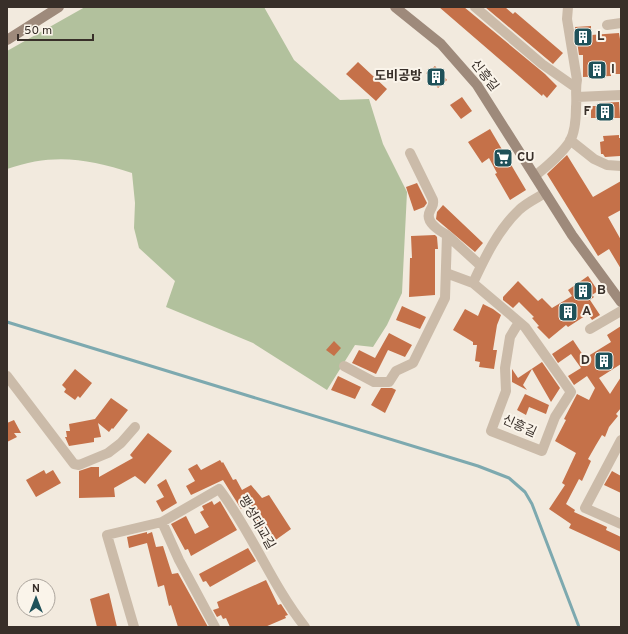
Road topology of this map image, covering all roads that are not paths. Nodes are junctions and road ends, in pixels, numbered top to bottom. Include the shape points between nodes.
1 (59, 7) edge
2 (395, 7) edge
3 (475, 7) edge
4 (568, 7) edge
5 (621, 23) edge
6 (607, 25) dead end
7 (7, 40) edge
8 (576, 92) junction
9 (621, 95) edge
10 (570, 140) junction
11 (410, 153) dead end
12 (621, 166) edge
13 (535, 176) junction
14 (545, 193) junction
15 (447, 235) junction
16 (481, 266) junction
17 (446, 273) junction
18 (473, 283) junction
19 (621, 302) edge
20 (621, 311) edge
21 (519, 322) junction
22 (590, 329) dead end
23 (344, 366) dead end
24 (7, 376) edge
25 (135, 427) dead end
26 (621, 440) edge
27 (162, 522) junction
28 (621, 524) edge
29 (134, 627) edge
30 (215, 627) edge
31 (305, 627) edge

1 - 7 street
2 - 13 street, 신흥길 via 441,44 477,85
3 - 8 street
4 - 8 street via 567,19 577,80
5 - 6 street
8 - 9 street
8 - 10 street via 575,120
10 - 12 street via 594,159 607,165
10 - 13 street
11 - 15 street via 433,200 429,220
13 - 14 street, 신흥길
14 - 16 street via 516,213 489,250
14 - 19 street, 신흥길
15 - 16 street
15 - 17 street
16 - 18 street
17 - 18 street, 신흥길
17 - 23 street via 445,298 413,363 396,371 388,382 374,382
18 - 21 street, 신흥길
20 - 22 street
21 - 21 street, 신흥길 via 525,326 571,392 555,417 542,451 491,431 506,391 505,368 510,337
24 - 25 street via 74,464 79,465 108,453
26 - 28 street via 585,508
27 - 29 street, 팽성대교길 via 107,535
27 - 30 street
27 - 31 street, 팽성대교길 via 219,489 235,510 288,605

